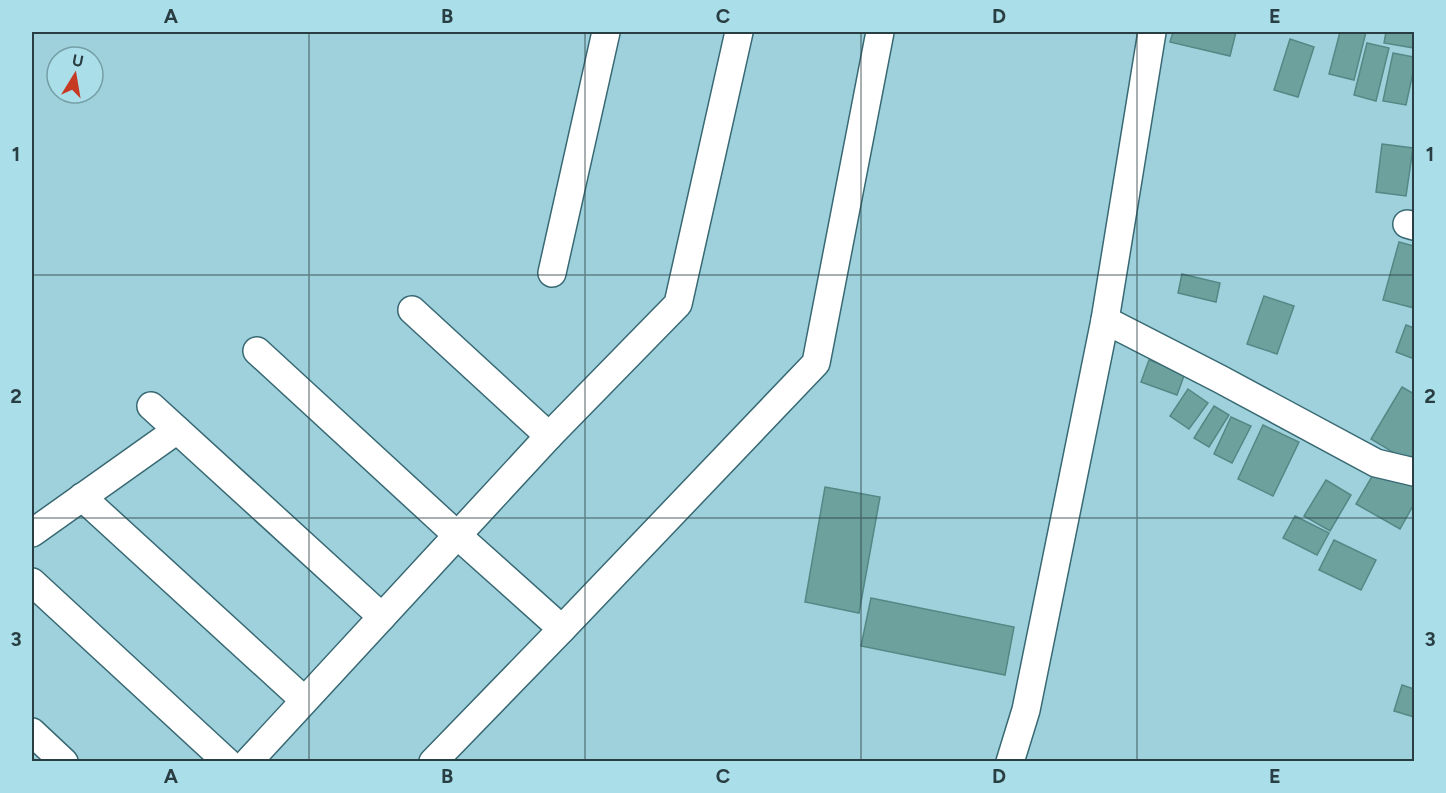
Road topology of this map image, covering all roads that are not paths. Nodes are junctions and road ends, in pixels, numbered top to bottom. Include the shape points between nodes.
1 (606, 32) edge
2 (739, 32) edge
3 (880, 32) edge
4 (1152, 32) edge
5 (552, 273) dead end
6 (412, 310) dead end
7 (1105, 320) junction
8 (257, 351) dead end
9 (151, 406) dead end
10 (177, 430) junction
11 (549, 436) junction
12 (1414, 472) edge
13 (82, 497) junction
14 (32, 533) edge
15 (457, 535) junction
16 (32, 582) edge
17 (382, 617) junction
18 (562, 629) junction
19 (304, 700) junction
20 (32, 732) edge
21 (64, 762) edge
22 (227, 762) edge
23 (248, 762) edge
24 (433, 762) edge
25 (1010, 762) edge

1 - 5 street
2 - 11 street via 678,304
3 - 18 street via 816,363
4 - 7 street
6 - 11 street
7 - 12 street via 1376,463
7 - 25 street via 1026,710
8 - 15 street
9 - 10 street
10 - 13 street
10 - 17 street
11 - 15 street
13 - 14 street
13 - 19 street
15 - 17 street
15 - 18 street
16 - 22 street
17 - 19 street
18 - 24 street
19 - 23 street
20 - 21 street

